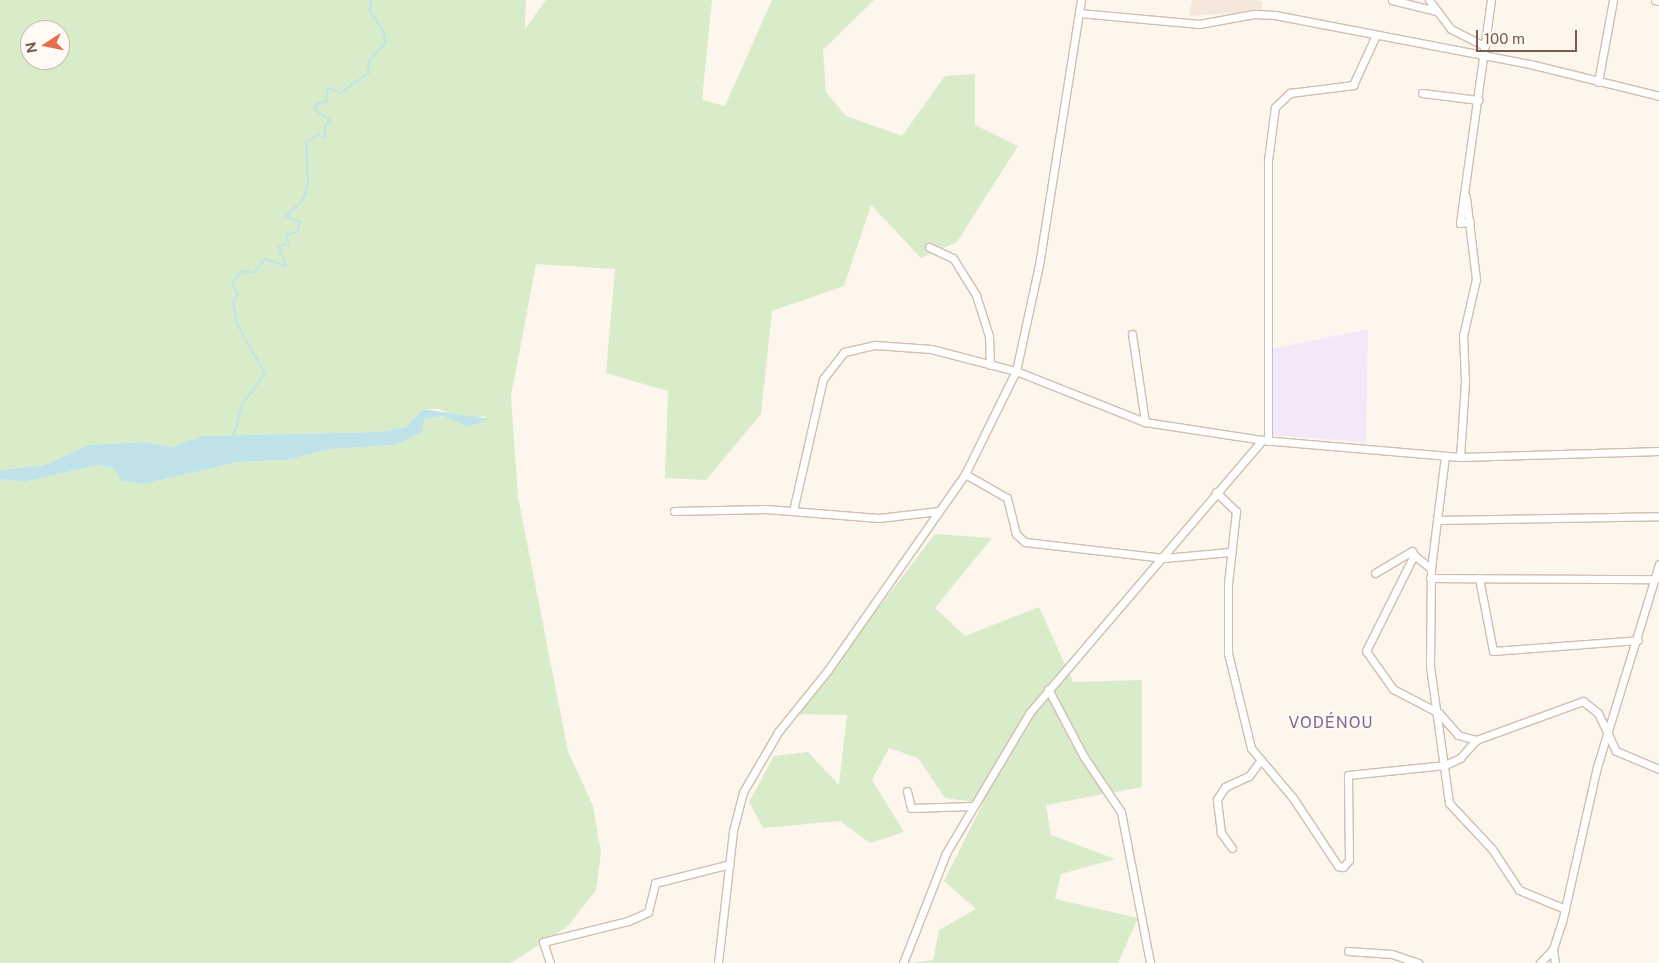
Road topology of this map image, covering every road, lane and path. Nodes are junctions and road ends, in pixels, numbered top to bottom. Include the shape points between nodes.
1 (1082, 0) edge
2 (1392, 0) edge
3 (1429, 0) edge
4 (1491, 0) edge
5 (1613, 0) edge
6 (1655, 0) edge
7 (1659, 1) edge
8 (1436, 11) junction
9 (1079, 13) junction
10 (1376, 34) junction
11 (1485, 46) junction
12 (1485, 58) junction
13 (1598, 82) junction
14 (1422, 93) dead end
15 (1659, 96) edge
16 (1479, 100) junction
17 (929, 247) dead end
18 (1132, 334) dead end
19 (990, 365) junction
20 (1016, 372) junction
21 (1144, 422) junction
22 (1265, 440) junction
23 (1659, 451) edge
24 (1446, 456) junction
25 (1460, 457) junction
26 (966, 474) junction
27 (1216, 492) junction
28 (674, 511) dead end
29 (793, 511) junction
30 (939, 511) junction
31 (1659, 516) edge
32 (1437, 520) junction
33 (1230, 552) junction
34 (1414, 555) junction
35 (1164, 558) junction
36 (1659, 564) edge
37 (1431, 569) junction
38 (1375, 573) dead end
39 (1430, 578) junction
40 (1479, 578) junction
41 (1655, 579) junction
42 (1638, 640) junction
43 (1048, 689) junction
44 (1439, 713) junction
45 (1606, 736) junction
46 (1476, 740) junction
47 (1259, 762) junction
48 (1445, 765) junction
49 (1659, 769) edge
50 (907, 791) dead end
51 (973, 806) junction
52 (1232, 848) dead end
53 (730, 864) junction
54 (1565, 909) junction
55 (1553, 949) junction
56 (1348, 951) dead end
57 (550, 963) edge
58 (718, 963) edge
59 (902, 963) edge
60 (1150, 963) edge
61 (1418, 963) edge
62 (1540, 963) edge
63 (1555, 963) edge

1 - 9 street
2 - 8 street
3 - 8 street
4 - 11 street
5 - 13 street
6 - 7 street
8 - 11 street via 1464,38
9 - 10 street via 1200,24 1260,14
9 - 20 street via 1039,265
10 - 12 street
10 - 22 street via 1353,86 1290,92 1275,107 1268,160
11 - 12 street
12 - 13 street
12 - 16 street
13 - 15 street
14 - 16 street
16 - 25 street via 1466,197 1476,279 1463,336 1465,381
17 - 19 street via 948,253 973,288 989,336
18 - 21 street
19 - 20 street
19 - 29 street via 931,348 875,345 844,352 823,380
20 - 21 street
20 - 26 street
21 - 22 street
22 - 24 street
22 - 27 street
23 - 25 street
24 - 25 street
24 - 32 street
26 - 30 street
26 - 35 street via 1007,498 1016,534 1024,542
27 - 33 street via 1236,511
27 - 35 street
28 - 29 street
29 - 30 street via 878,518
30 - 53 street via 756,769 738,808
31 - 32 street
32 - 37 street
33 - 35 street
33 - 47 street via 1228,652 1252,748
34 - 37 street
34 - 38 street via 1412,551
34 - 44 street via 1366,651 1393,689
35 - 43 street
36 - 41 street
37 - 39 street
39 - 40 street
39 - 44 street via 1430,674
40 - 41 street
40 - 42 street via 1493,651
41 - 42 street
42 - 45 street
43 - 51 street
43 - 60 street via 1084,757 1121,812
44 - 46 street via 1458,735
44 - 48 street
45 - 46 street via 1598,713 1583,700
45 - 49 street via 1622,755
45 - 54 street
46 - 48 street via 1460,758
47 - 48 street via 1293,798 1332,860 1344,867 1349,860 1348,775
47 - 52 street via 1249,776 1225,787 1217,799 1221,833
48 - 54 street via 1449,803 1492,849 1511,882 1519,890
50 - 51 street via 911,808
51 - 59 street via 946,853
53 - 57 street via 656,883 648,912 628,921 543,942
53 - 58 street
54 - 55 street
55 - 62 street
55 - 63 street
56 - 61 street via 1392,954

